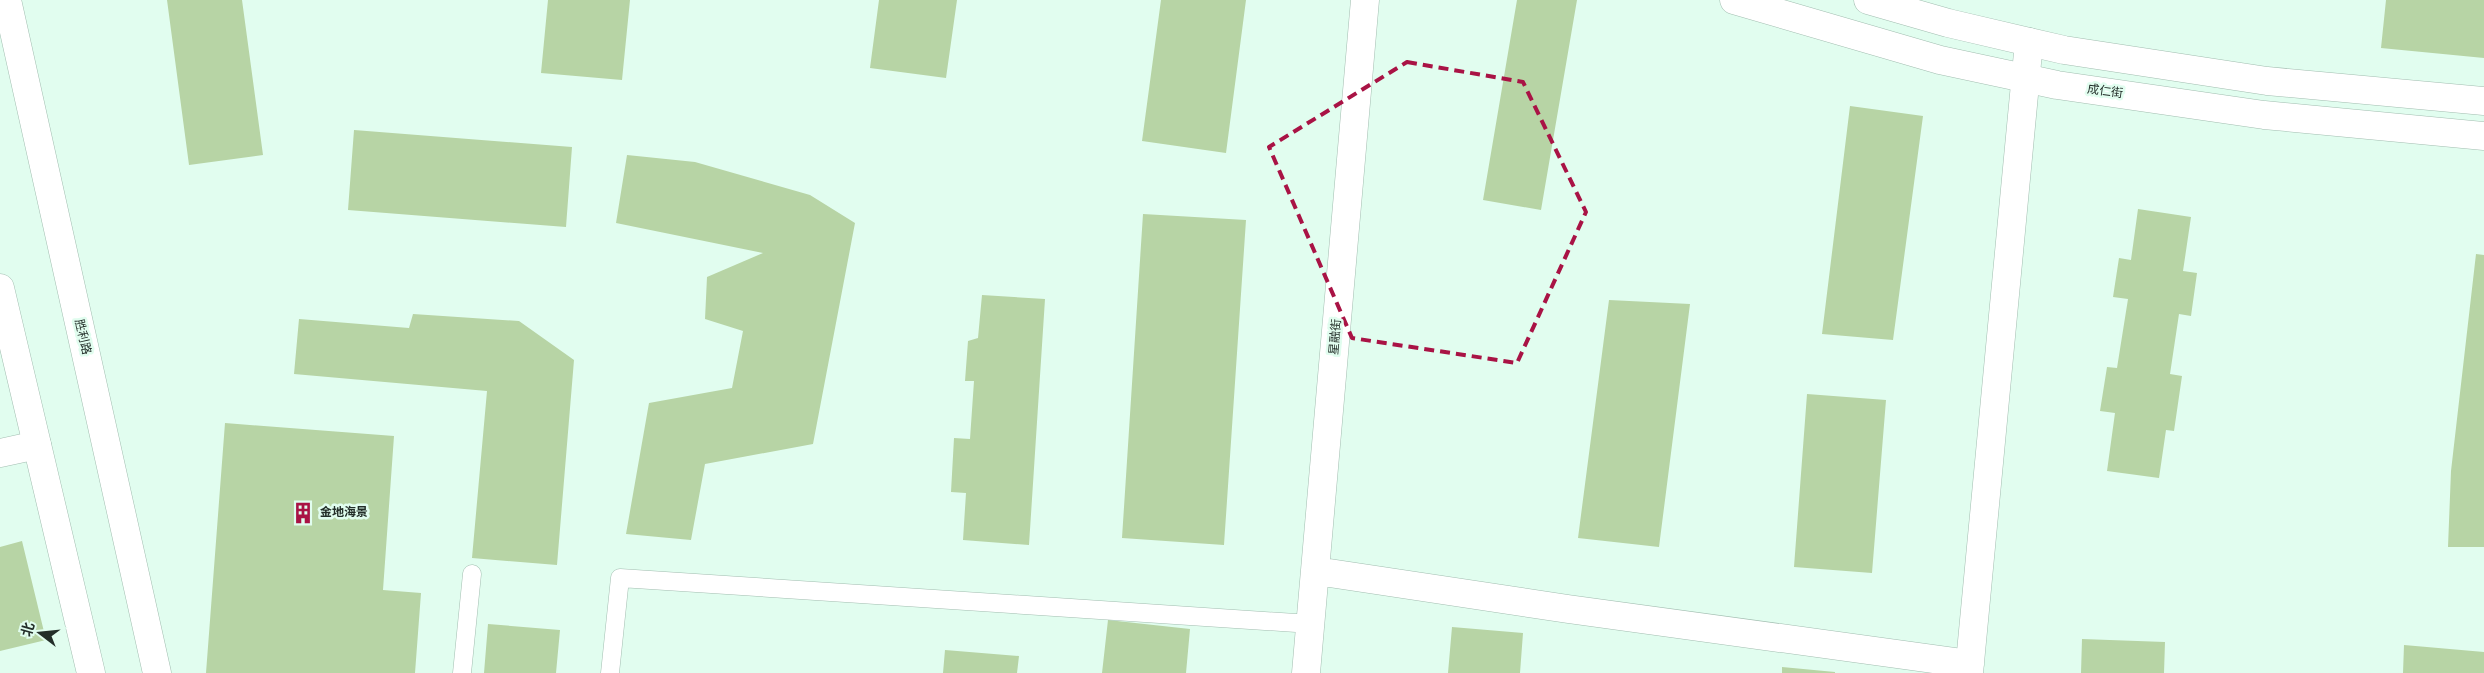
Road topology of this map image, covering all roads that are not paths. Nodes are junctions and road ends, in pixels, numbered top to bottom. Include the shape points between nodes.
1 (8, 0) edge
2 (1365, 0) edge
3 (1734, 0) edge
4 (1868, 0) edge
5 (2029, 42) junction
6 (2026, 79) junction
7 (2484, 101) edge
8 (2484, 136) edge
9 (0, 288) edge
10 (37, 445) junction
11 (0, 453) edge
12 (1316, 571) junction
13 (472, 574) dead end
14 (1310, 624) junction
15 (1970, 669) edge
16 (92, 673) edge
17 (157, 673) edge
18 (462, 673) edge
19 (610, 673) edge
20 (1306, 673) edge

1 - 17 street, 胜利路
2 - 12 street, 星融街
3 - 6 street, 成仁街 via 1940,60
4 - 5 street
5 - 6 street
5 - 7 street via 2267,82
6 - 8 street, 成仁街 via 2264,115
6 - 15 street
9 - 10 street
10 - 11 street
10 - 16 street
12 - 14 street, 星融街
12 - 15 street
13 - 18 lane
14 - 19 lane via 620,578
14 - 20 street, 星融街

